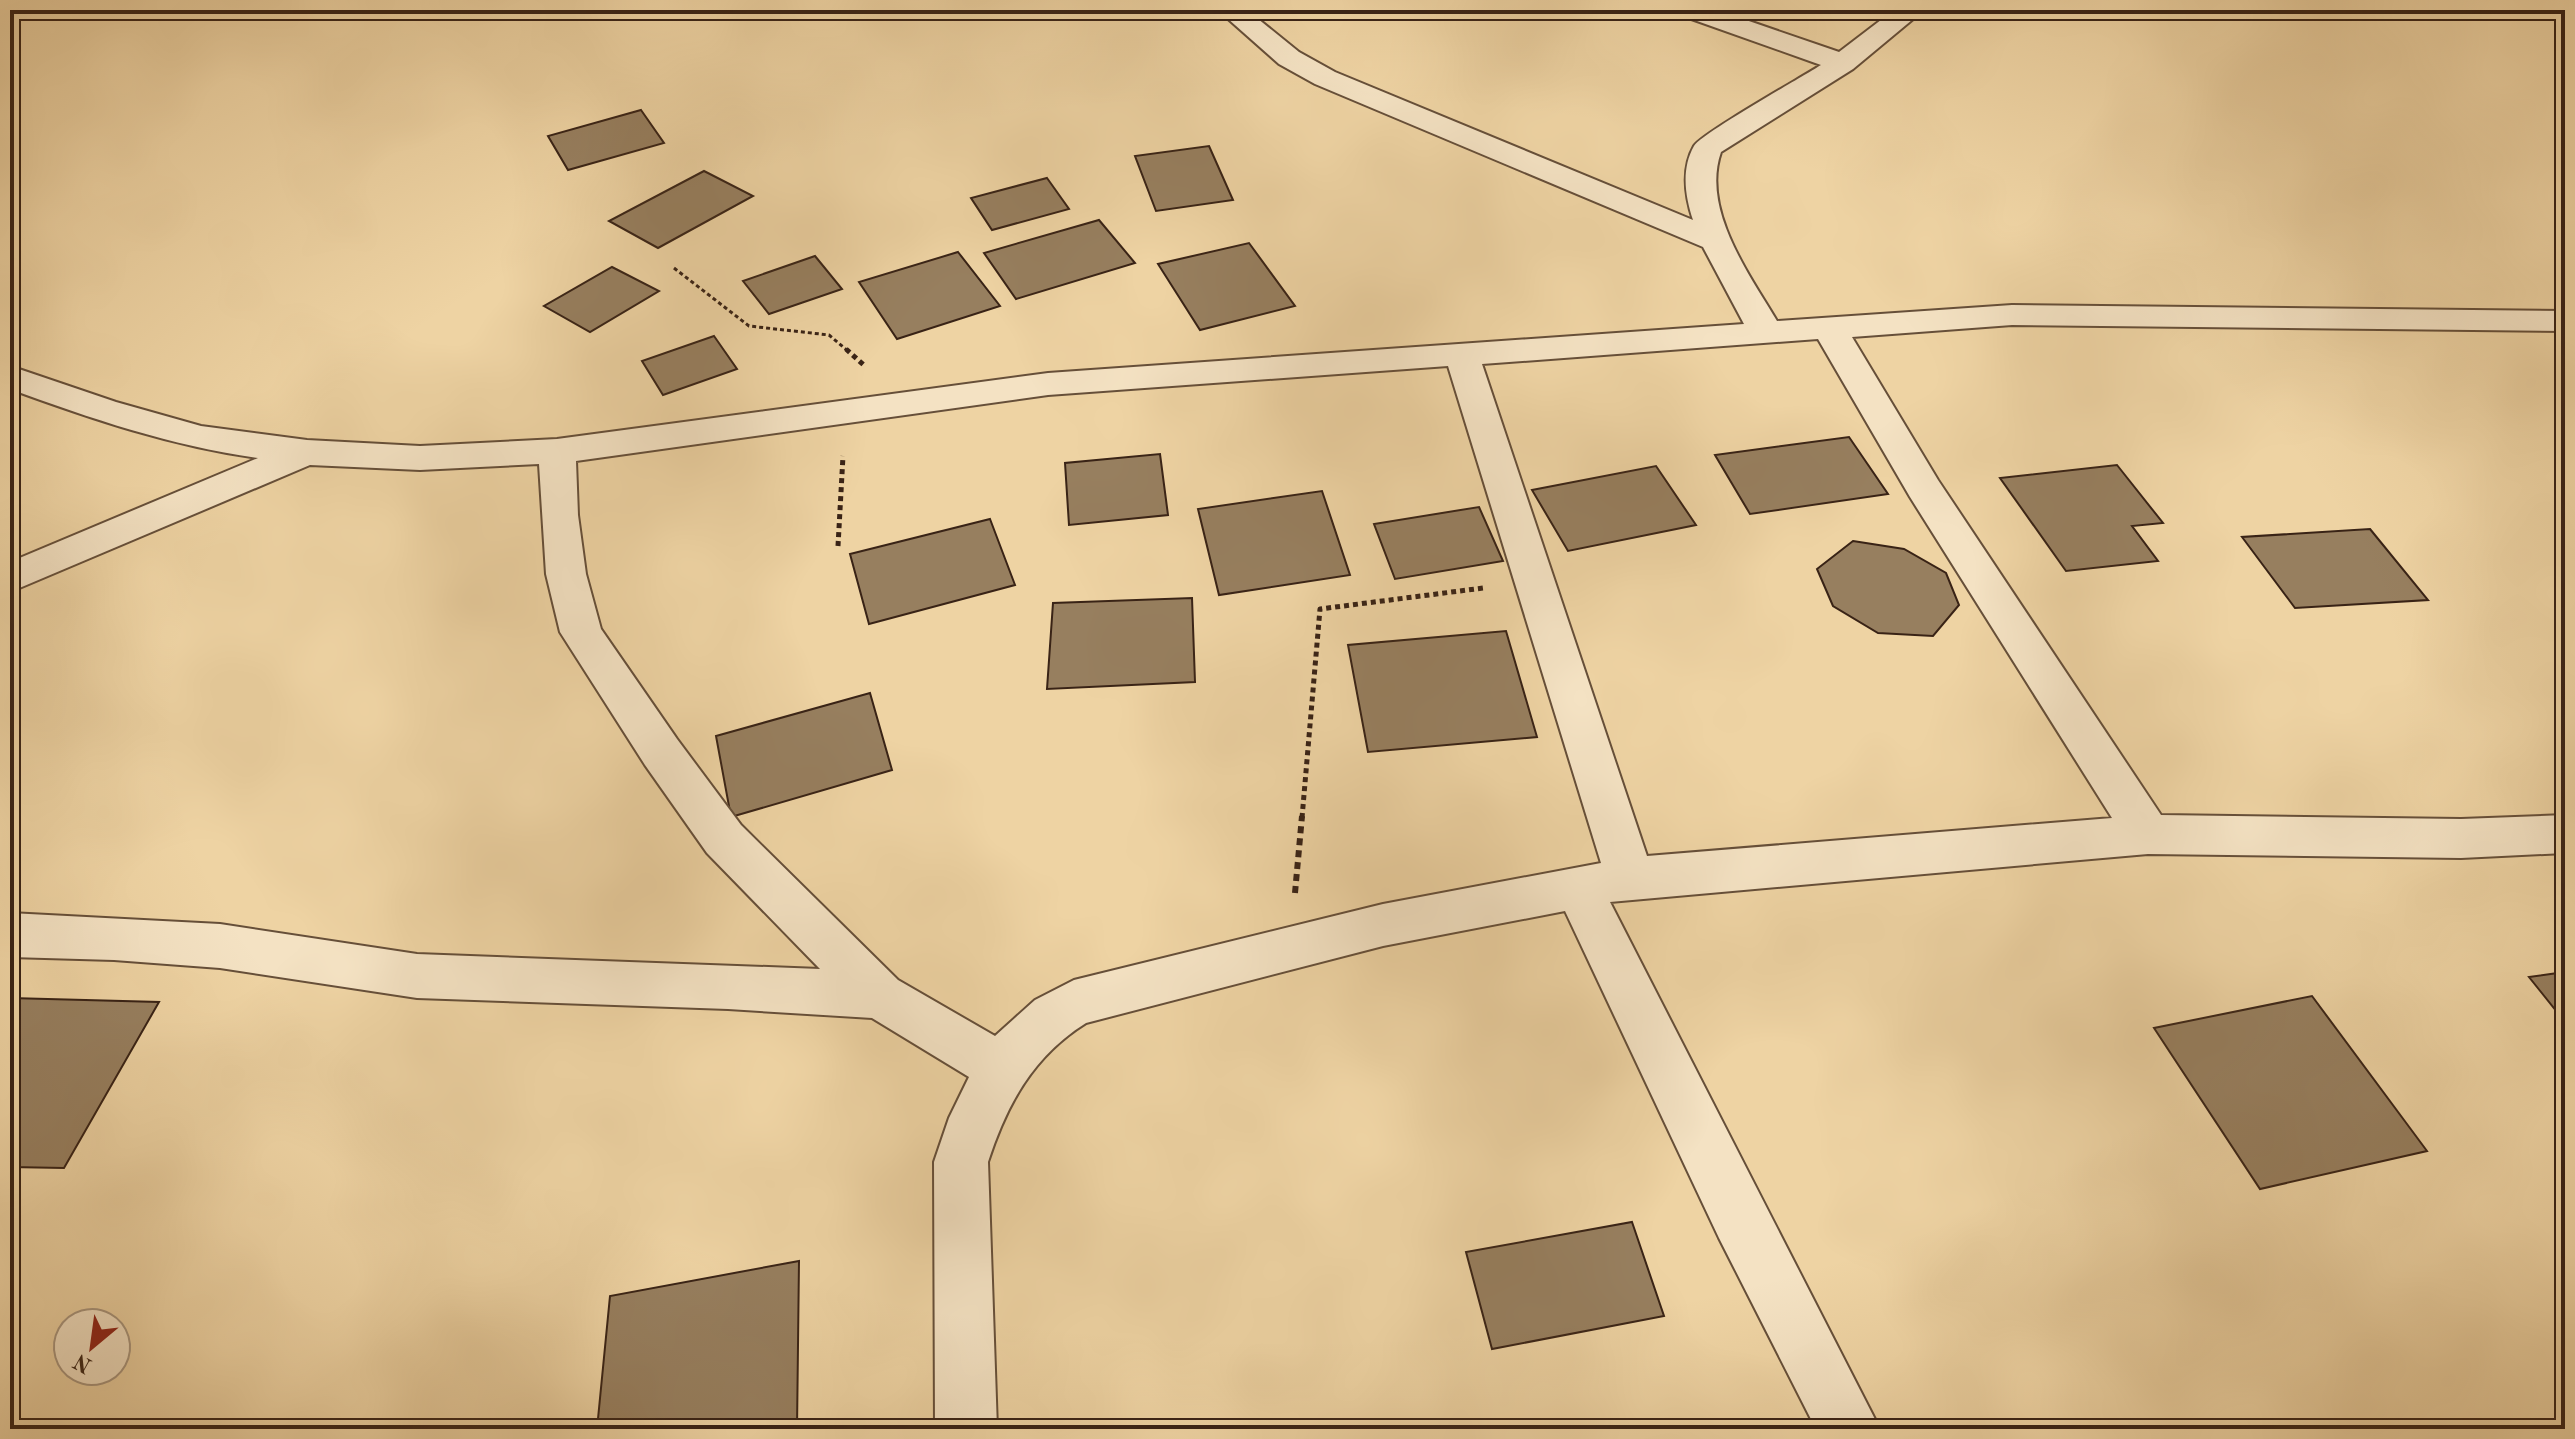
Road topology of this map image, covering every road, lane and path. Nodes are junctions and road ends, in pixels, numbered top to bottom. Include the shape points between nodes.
1 (1231, 10) edge
2 (1692, 10) edge
3 (1911, 10) edge
4 (1843, 63) junction
5 (1714, 240) junction
6 (674, 268) dead end
7 (2565, 321) edge
8 (1829, 328) junction
9 (1766, 332) junction
10 (1462, 356) junction
11 (10, 377) edge
12 (909, 404) junction
13 (814, 417) junction
14 (557, 451) junction
15 (307, 452) junction
16 (838, 546) dead end
17 (10, 578) edge
18 (1534, 582) junction
19 (2565, 834) edge
20 (2148, 835) junction
21 (1630, 878) junction
22 (1579, 889) junction
23 (10, 935) edge
24 (1290, 950) junction
25 (880, 996) junction
26 (1002, 1068) junction
27 (966, 1429) edge
28 (1849, 1429) edge

1 - 5 street via 1289,58 1325,78
2 - 4 street
3 - 4 street
4 - 5 street via 1708,147 1699,169
5 - 9 street
6 - 12 path via 749,326 829,335
7 - 8 street via 2012,315
8 - 9 street
8 - 20 street via 1924,488
9 - 10 street
10 - 12 street via 1048,384
10 - 18 street
11 - 15 street via 200,438
12 - 13 street
13 - 14 street
13 - 16 path via 844,435
14 - 15 street via 420,458
14 - 25 street via 566,574 581,632 724,839
15 - 17 street
18 - 21 street
18 - 24 path via 1320,609
19 - 20 street
20 - 21 street
21 - 22 street
22 - 24 street via 1383,925
22 - 28 street via 1739,1218
23 - 25 street via 220,946 417,976
24 - 26 street via 1074,1003 1050,1016
25 - 26 street
26 - 27 street via 961,1162

